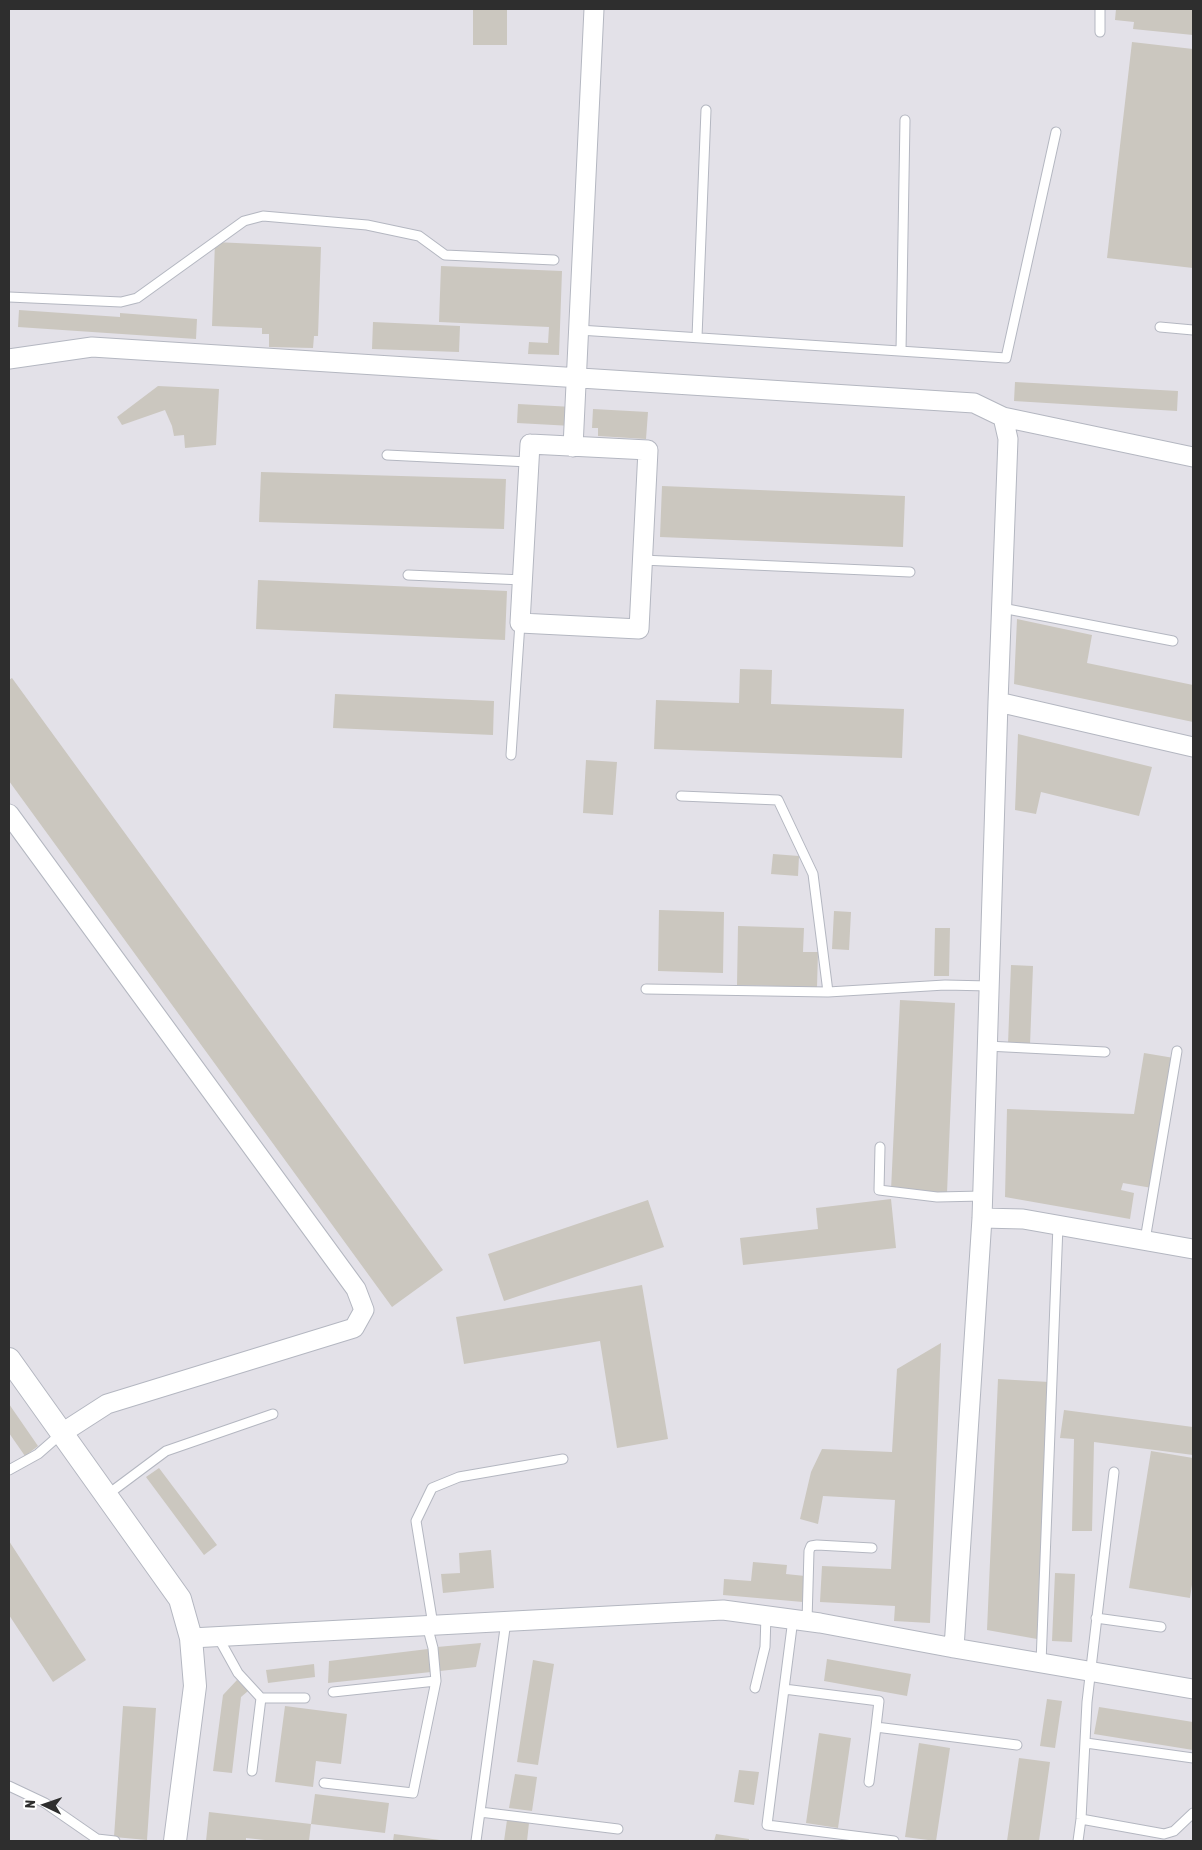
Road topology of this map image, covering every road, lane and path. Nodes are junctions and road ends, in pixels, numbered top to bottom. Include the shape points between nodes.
1 (594, 9) edge
2 (1100, 9) edge
3 (1100, 32) dead end
4 (706, 110) dead end
5 (905, 120) dead end
6 (1056, 132) dead end
7 (554, 260) dead end
8 (9, 296) edge
9 (1160, 328) dead end
10 (579, 330) junction
11 (1193, 330) edge
12 (697, 338) junction
13 (901, 351) junction
14 (9, 359) edge
15 (577, 378) junction
16 (1002, 416) junction
17 (573, 447) junction
18 (387, 455) dead end
19 (1193, 457) edge
20 (529, 462) junction
21 (642, 560) junction
22 (910, 572) dead end
23 (408, 575) dead end
24 (523, 580) junction
25 (1002, 608) junction
26 (520, 623) junction
27 (1173, 640) dead end
28 (998, 702) junction
29 (1193, 747) edge
30 (511, 755) dead end
31 (681, 796) dead end
32 (9, 814) edge
33 (989, 986) junction
34 (646, 989) dead end
35 (828, 992) junction
36 (987, 1046) junction
37 (1176, 1051) dead end
38 (1105, 1052) dead end
39 (880, 1146) dead end
40 (983, 1196) junction
41 (982, 1218) junction
42 (1058, 1225) junction
43 (1145, 1240) junction
44 (1193, 1249) edge
45 (9, 1359) edge
46 (273, 1414) dead end
47 (62, 1433) junction
48 (563, 1460) dead end
49 (9, 1470) edge
50 (1114, 1472) dead end
51 (106, 1496) junction
52 (872, 1548) dead end
53 (766, 1615) junction
54 (1096, 1618) junction
55 (800, 1620) junction
56 (506, 1621) junction
57 (430, 1625) junction
58 (1161, 1627) dead end
59 (218, 1637) junction
60 (191, 1638) junction
61 (954, 1648) junction
62 (1041, 1663) junction
63 (1091, 1672) junction
64 (436, 1680) junction
65 (755, 1688) dead end
66 (784, 1689) junction
67 (1193, 1689) edge
68 (333, 1692) dead end
69 (261, 1698) junction
70 (305, 1698) dead end
71 (876, 1727) junction
72 (1086, 1743) junction
73 (1017, 1745) dead end
74 (1193, 1758) edge
75 (252, 1770) dead end
76 (869, 1782) dead end
77 (324, 1783) dead end
78 (9, 1786) edge
79 (480, 1812) junction
80 (1193, 1813) edge
81 (1081, 1819) junction
82 (618, 1829) dead end
83 (115, 1841) edge
84 (175, 1841) edge
85 (476, 1841) edge
86 (894, 1841) edge
87 (1078, 1841) edge

1 - 10 street
2 - 3 lane
4 - 12 lane
5 - 13 lane
6 - 13 lane via 1006,358
7 - 8 lane via 445,255 419,236 367,225 263,216 244,221 137,298 121,302
9 - 11 lane
10 - 12 lane
10 - 15 street
12 - 13 lane
14 - 15 street via 92,347
15 - 16 street via 974,403
15 - 17 street
16 - 19 street
16 - 25 street via 1008,439
17 - 20 street via 530,444
17 - 21 street via 648,450
18 - 20 lane
20 - 24 street
21 - 22 lane
21 - 26 street via 639,629
23 - 24 lane
24 - 26 street
25 - 27 lane
25 - 28 street
26 - 30 lane
28 - 29 street
28 - 33 street
31 - 35 lane via 778,800 813,874
32 - 47 street via 356,1289 364,1310 354,1328 107,1404
33 - 35 lane via 946,985
33 - 36 street
34 - 35 lane
36 - 38 lane
36 - 40 street
37 - 43 lane
39 - 40 lane via 879,1190 937,1197
40 - 41 street
41 - 42 street via 1023,1219
41 - 61 street
42 - 43 street
42 - 62 lane
43 - 44 street
45 - 47 street
46 - 51 lane via 166,1451
47 - 49 lane via 38,1454
47 - 51 street
48 - 57 lane via 459,1477 432,1488 416,1521
50 - 54 lane
51 - 60 street via 180,1599
52 - 55 lane via 811,1546
53 - 55 street
53 - 56 street via 722,1610
53 - 65 lane via 765,1647
54 - 58 lane
54 - 63 lane
55 - 61 street
55 - 66 lane
56 - 57 street
56 - 79 lane
57 - 59 street
57 - 64 lane
59 - 60 street
59 - 69 lane via 238,1673
60 - 84 street via 195,1686
61 - 62 street
62 - 63 street
63 - 67 street
63 - 72 lane
64 - 68 lane
64 - 77 lane via 413,1793
66 - 71 lane via 880,1701
66 - 86 lane via 767,1825
69 - 70 lane
69 - 75 lane
71 - 73 lane
71 - 76 lane
72 - 74 lane
72 - 81 lane
78 - 83 lane via 45,1803 97,1839
79 - 82 lane
79 - 85 lane
80 - 81 lane via 1174,1830 1164,1834
81 - 87 lane

